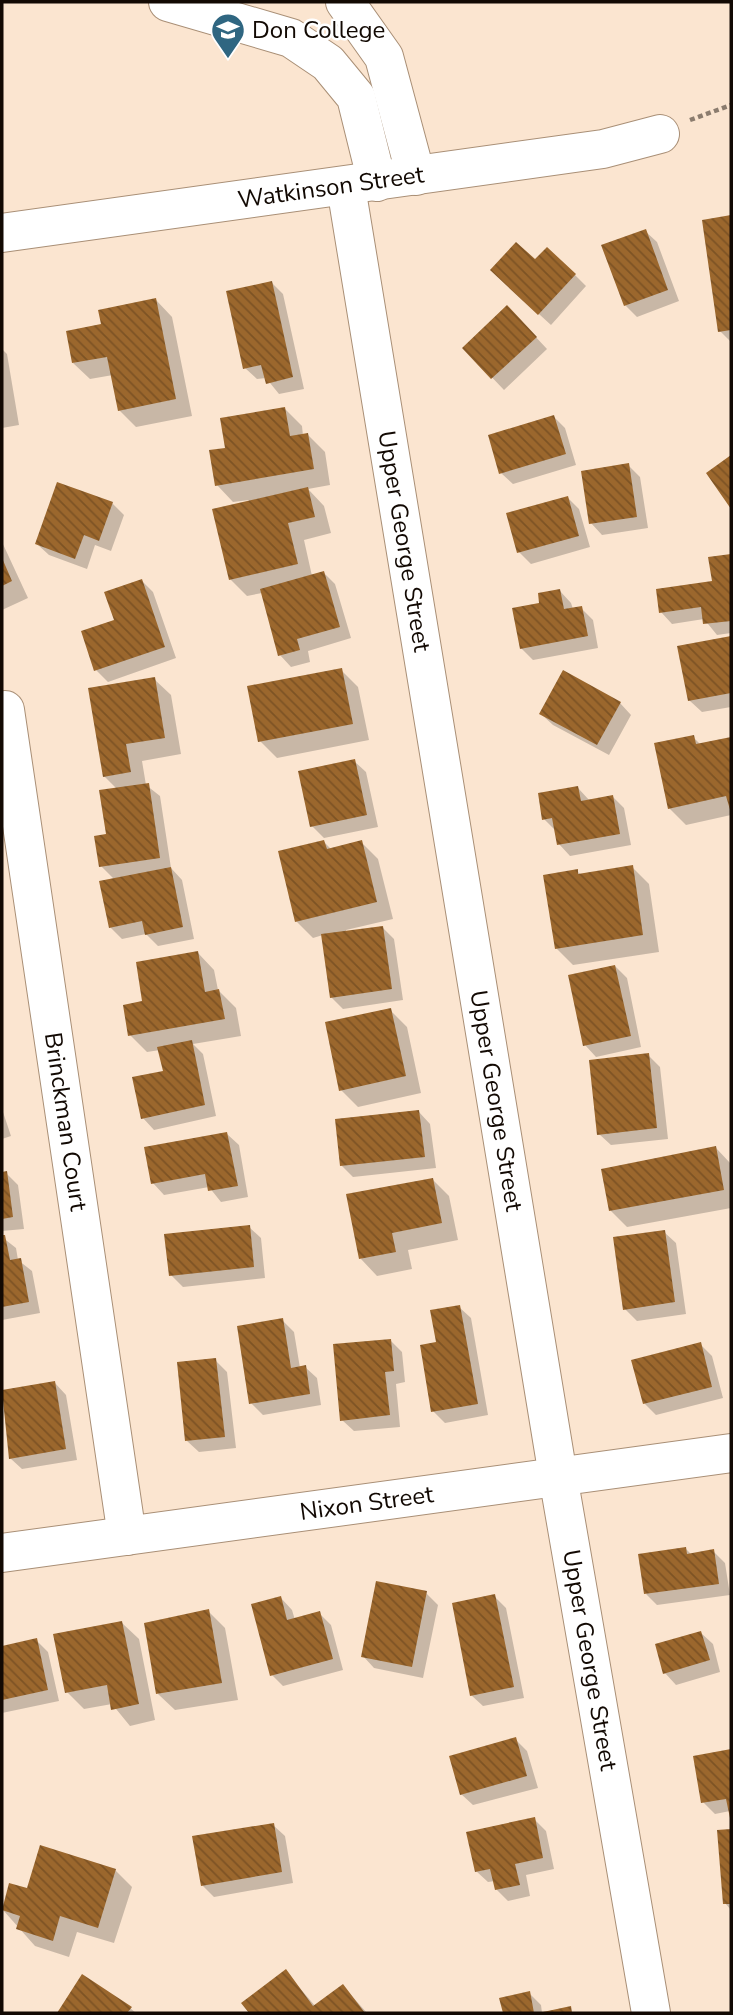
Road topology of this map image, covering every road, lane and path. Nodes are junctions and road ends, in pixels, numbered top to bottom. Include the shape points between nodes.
1 (168, 2) edge
2 (345, 2) edge
3 (731, 105) edge
4 (660, 134) joint
5 (416, 176) junction
6 (362, 185) junction
7 (2, 233) edge
8 (5, 710) dead end
9 (731, 1453) edge
10 (558, 1476) junction
11 (127, 1536) junction
12 (2, 1553) edge
13 (651, 2013) edge

1 - 6 street, Upper George Street via 291,38 328,63 356,97
2 - 5 street via 384,57
3 - 4 path
4 - 5 street, Watkinson Street via 603,149
5 - 6 street, Watkinson Street
6 - 7 street, Watkinson Street
6 - 10 street, Upper George Street
8 - 11 street, Brinckman Court
9 - 10 street, Nixon Street
10 - 11 street, Nixon Street
10 - 13 street, Upper George Street
11 - 12 street, Nixon Street

